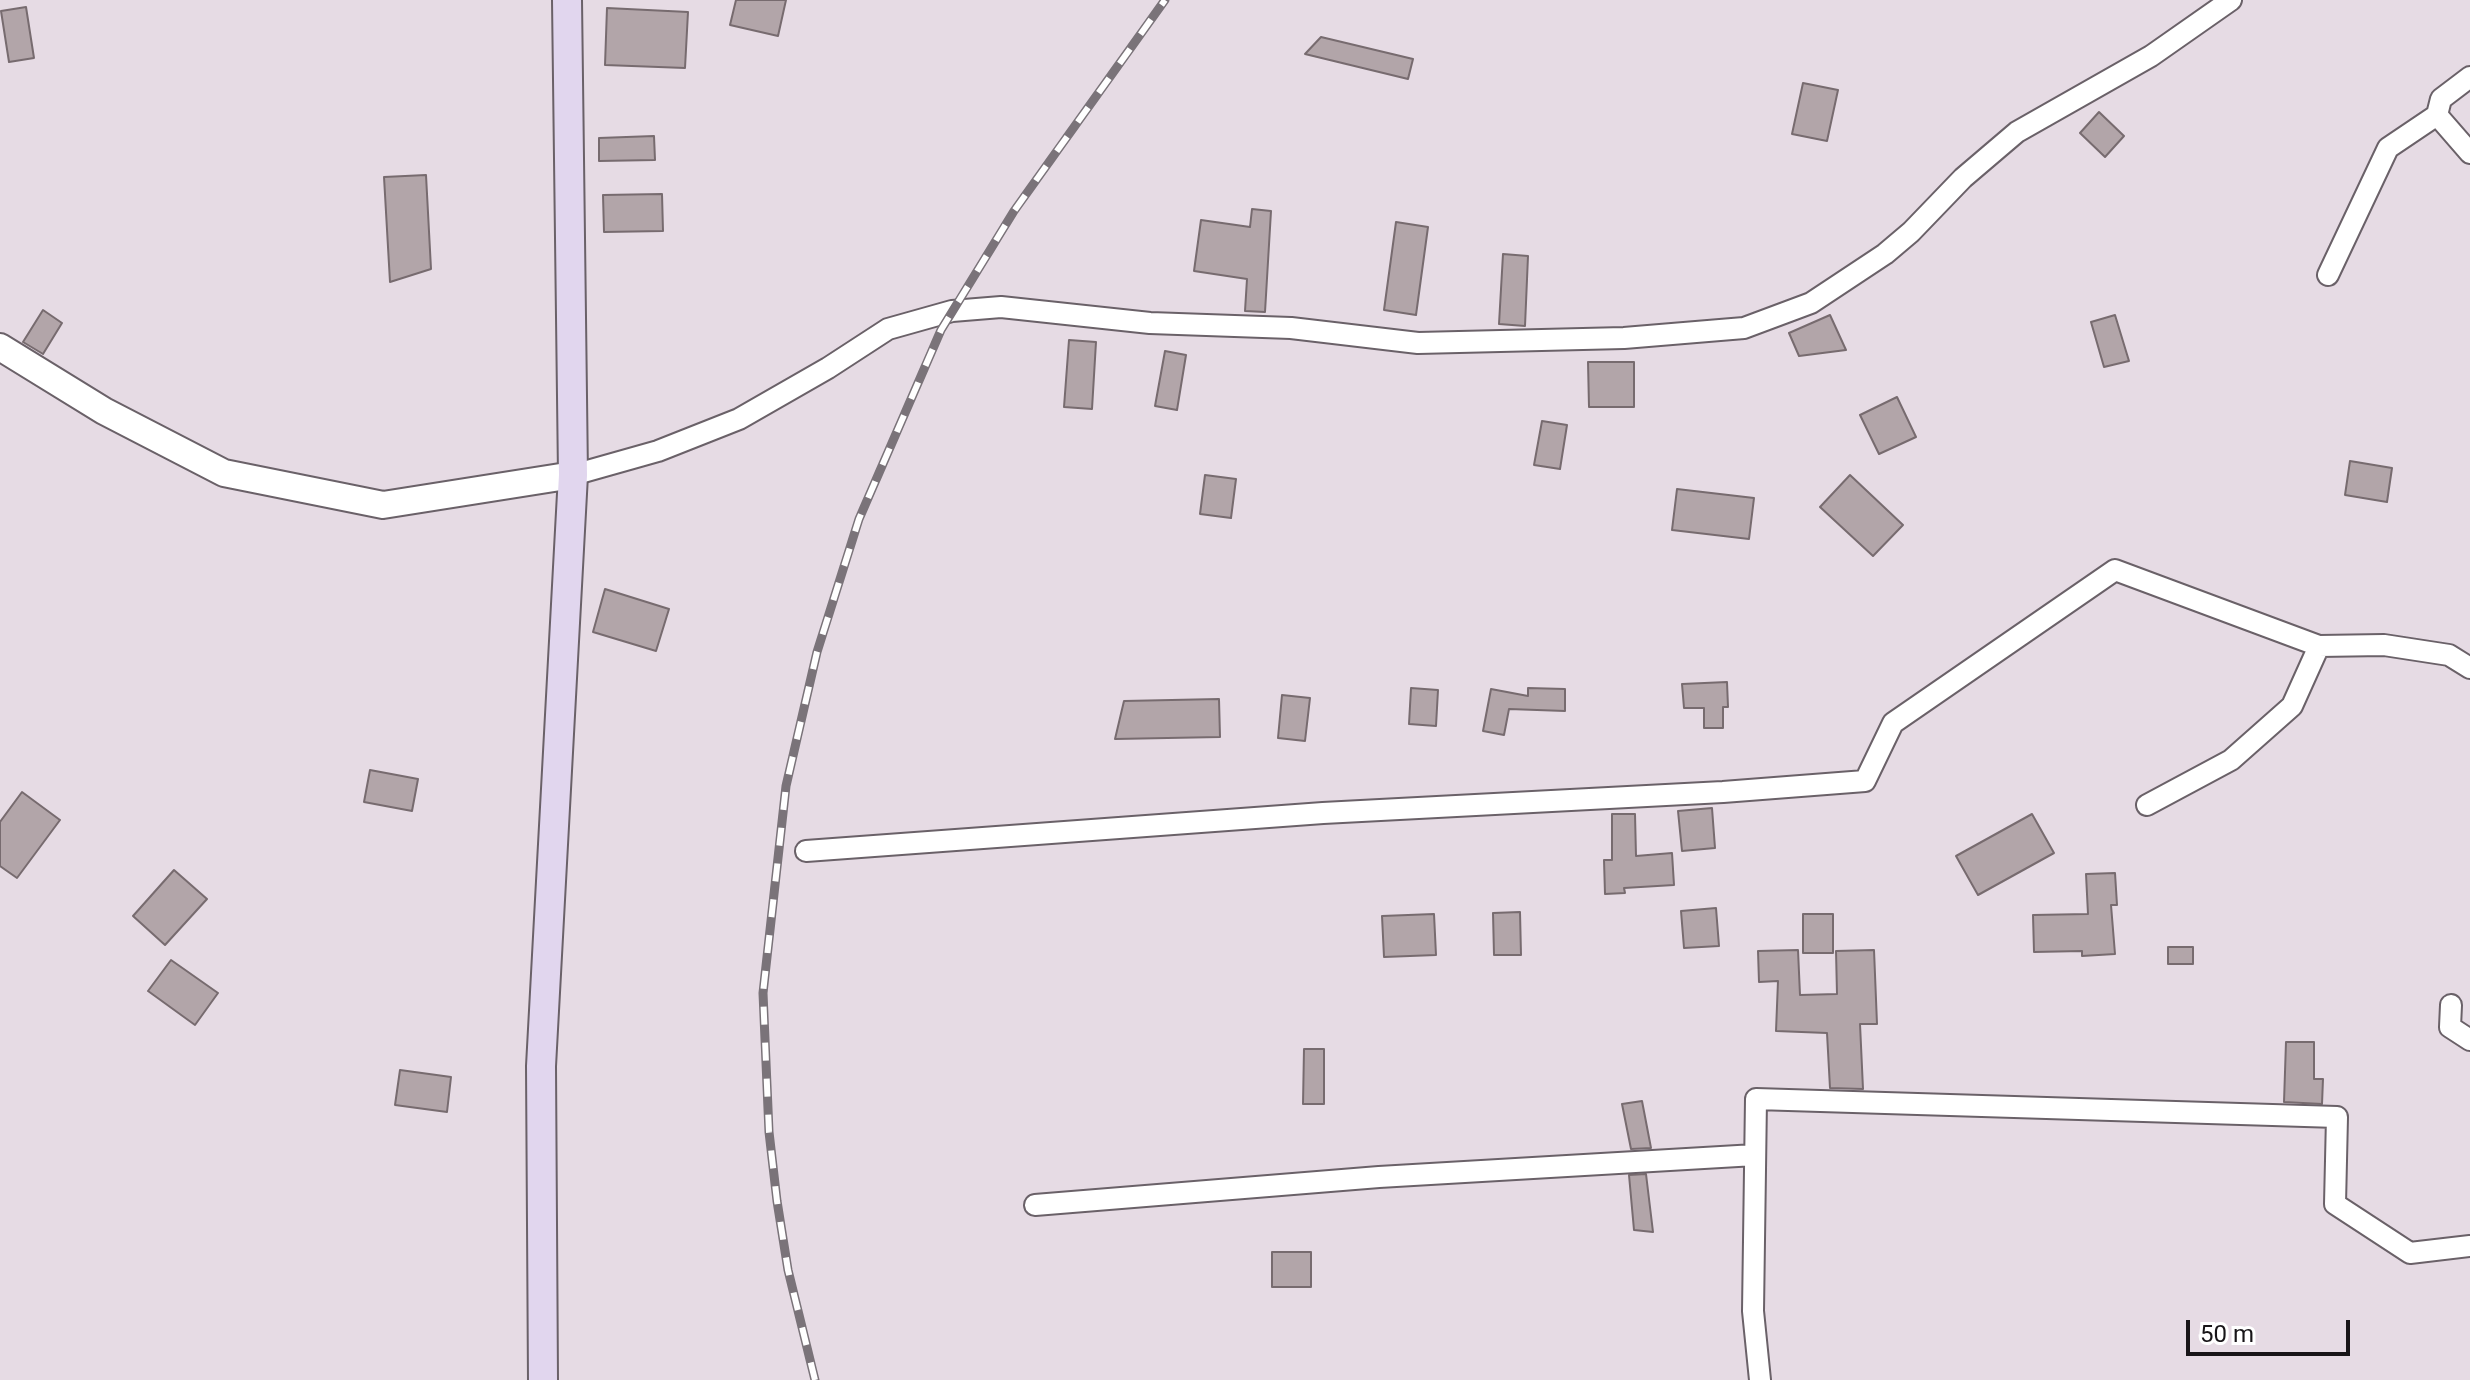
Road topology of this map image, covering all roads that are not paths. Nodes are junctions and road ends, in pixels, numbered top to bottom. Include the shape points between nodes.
1 (567, 0) edge
2 (2231, 0) edge
3 (2470, 77) edge
4 (2437, 115) junction
5 (2470, 153) edge
6 (2328, 275) dead end
7 (0, 347) edge
8 (573, 475) junction
9 (2319, 646) junction
10 (2470, 668) edge
11 (2147, 805) dead end
12 (806, 851) dead end
13 (2451, 1005) dead end
14 (2470, 1040) edge
15 (1755, 1155) junction
16 (1035, 1205) dead end
17 (2470, 1246) edge
18 (543, 1380) edge
19 (1760, 1380) edge

1 - 8 main road
2 - 8 street via 2151,56 2017,132 1885,254 1811,303 1744,328 1624,338 1418,343 1291,328 1150,323 1001,307 952,311 888,329 739,419 658,451
3 - 4 street via 2441,99
4 - 5 street
4 - 6 street via 2388,148
7 - 8 street via 104,411 224,473 383,505
8 - 18 main road via 541,1066
9 - 10 street via 2384,645 2449,655
9 - 11 street via 2292,706 2231,760
9 - 12 street via 2115,570 1893,723 1865,781
13 - 14 street via 2450,1027
15 - 16 street via 1379,1177
15 - 17 street via 1756,1099 2337,1117 2335,1204 2410,1253
15 - 19 street via 1753,1311

